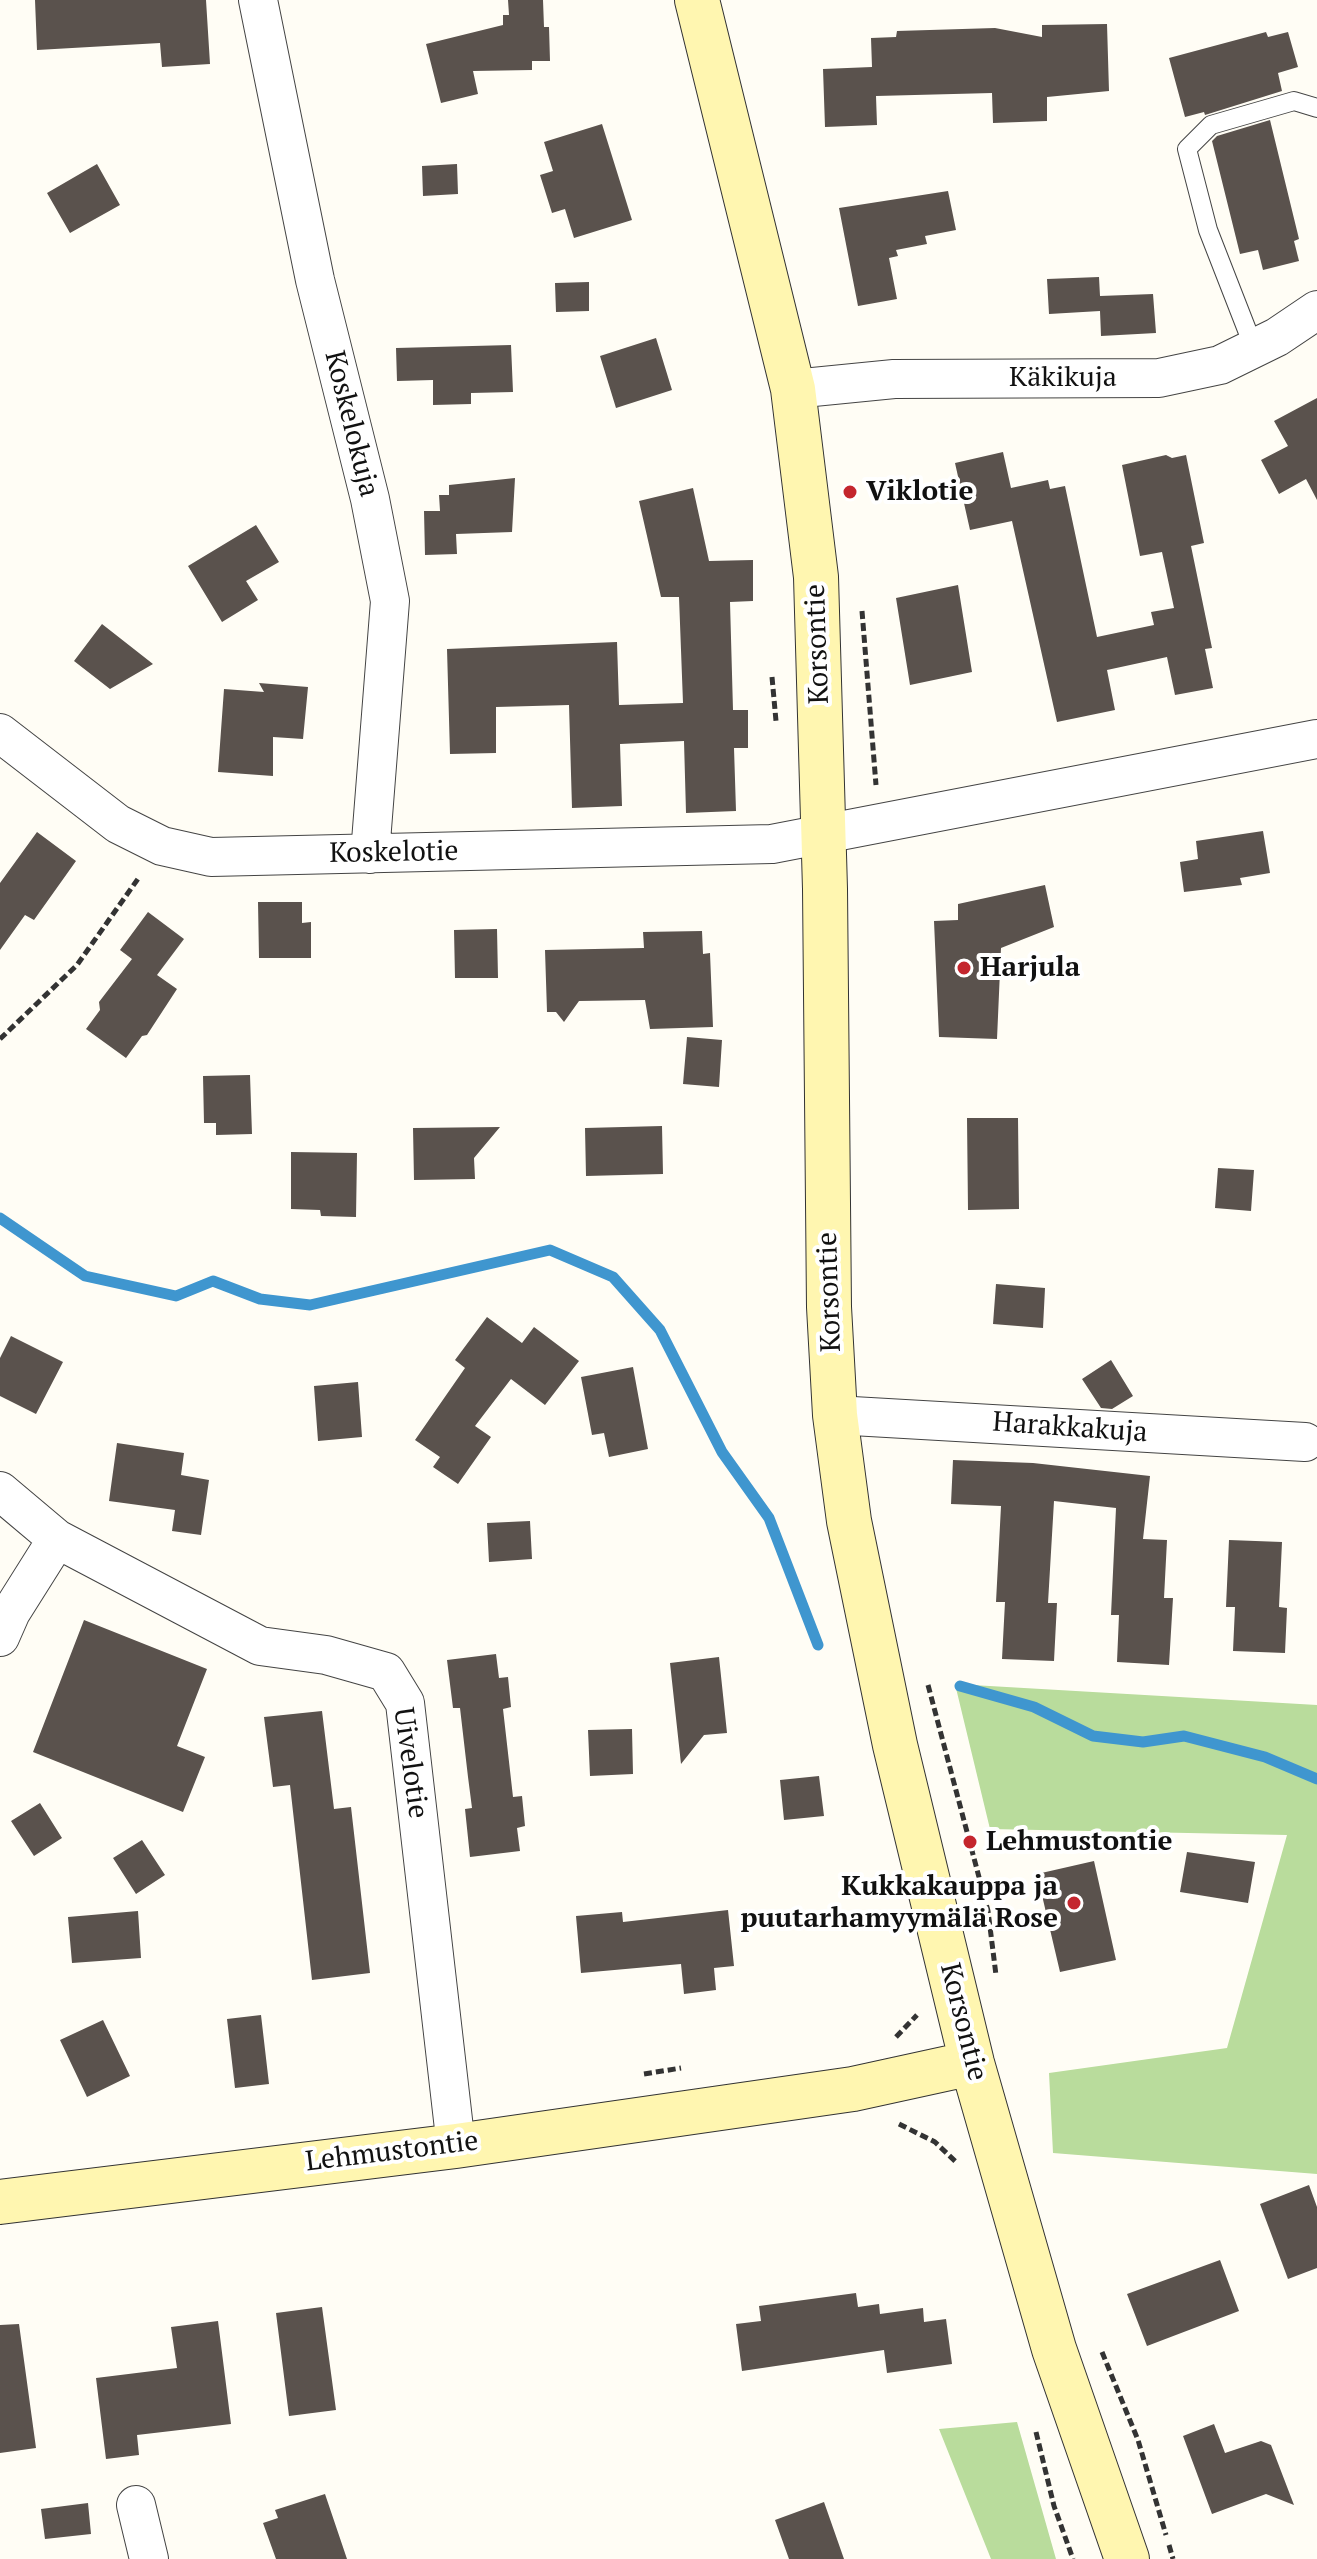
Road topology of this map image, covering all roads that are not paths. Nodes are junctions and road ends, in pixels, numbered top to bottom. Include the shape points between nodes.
1 (258, 0) edge
2 (697, 0) edge
3 (1317, 108) edge
4 (1317, 310) edge
5 (1254, 348) junction
6 (793, 389) junction
7 (0, 733) edge
8 (1317, 739) edge
9 (824, 834) junction
10 (370, 854) junction
11 (835, 1415) junction
12 (1305, 1442) dead end
13 (0, 1491) edge
14 (57, 1539) junction
15 (0, 1637) edge
16 (972, 2063) junction
17 (456, 2146) junction
18 (0, 2202) edge
19 (136, 2505) dead end
20 (149, 2559) edge
21 (1127, 2559) edge

1 - 10 street, Koskelokuja via 312,265 390,601
2 - 6 main road, Korsontie
3 - 5 lane via 1294,101 1211,125 1187,149 1208,230
4 - 5 street, Käkikuja
5 - 6 street, Käkikuja via 1220,365 1159,378 894,379
6 - 9 main road, Korsontie via 816,577
7 - 10 street, Koskelotie via 118,824 162,846 211,857
8 - 9 street
9 - 10 street, Koskelotie via 772,844
9 - 11 main road, Korsontie
11 - 12 street, Harakkakuja
11 - 16 main road, Korsontie via 849,1521 895,1745
13 - 14 street, Uivelotie
14 - 15 street
14 - 17 street, Uivelotie via 260,1646 326,1655 386,1672 405,1703
16 - 17 main road, Lehmustontie via 853,2089
16 - 21 main road, Korsontie via 1054,2349
17 - 18 main road, Lehmustontie
19 - 20 street

